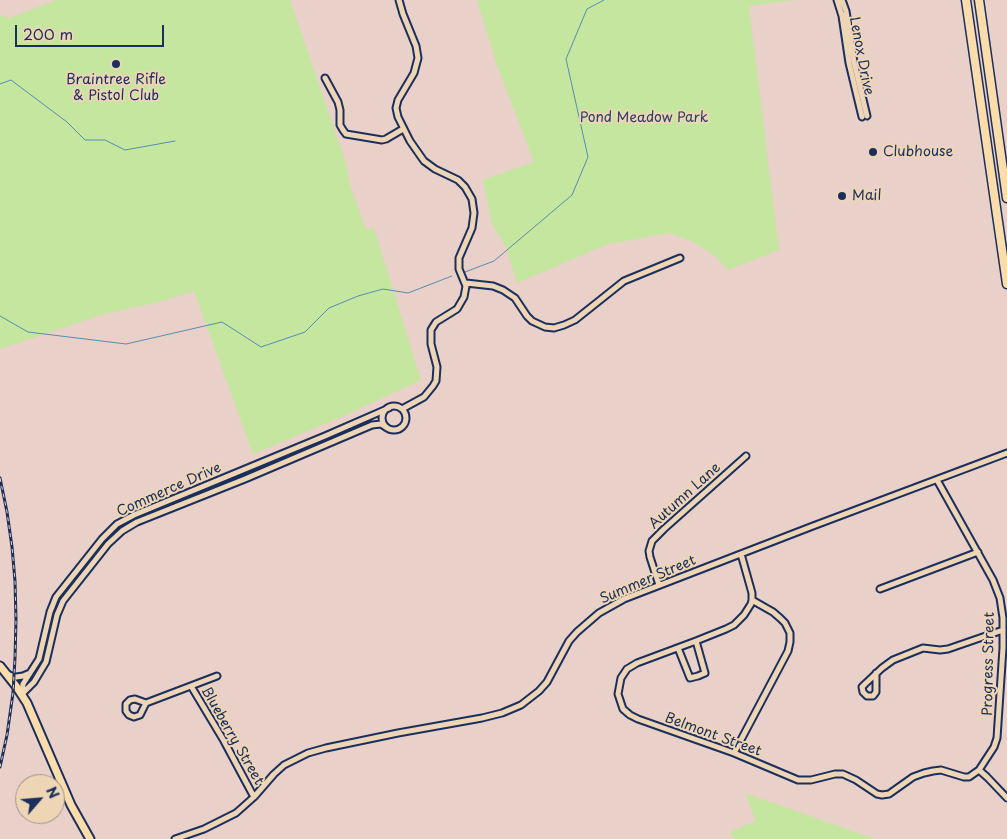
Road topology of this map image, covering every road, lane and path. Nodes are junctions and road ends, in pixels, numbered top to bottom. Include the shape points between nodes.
1 (399, 0) edge
2 (837, 0) edge
3 (842, 0) edge
4 (966, 0) edge
5 (979, 0) edge
6 (325, 78) dead end
7 (403, 129) junction
8 (1007, 198) edge
9 (680, 258) dead end
10 (466, 283) junction
11 (1007, 284) edge
12 (389, 408) junction
13 (402, 409) junction
14 (387, 428) junction
15 (1007, 453) edge
16 (746, 456) dead end
17 (936, 480) junction
18 (978, 552) junction
19 (91, 554) junction
20 (741, 554) junction
21 (97, 558) junction
22 (659, 585) junction
23 (880, 589) dead end
24 (752, 600) junction
25 (1003, 630) junction
26 (43, 642) junction
27 (696, 642) junction
28 (51, 643) junction
29 (678, 648) junction
30 (40, 655) junction
31 (48, 657) junction
32 (0, 666) edge
33 (32, 671) junction
34 (7, 674) junction
35 (876, 674) dead end
36 (217, 676) dead end
37 (191, 686) junction
38 (22, 694) junction
39 (146, 702) dead end
40 (734, 753) junction
41 (980, 770) junction
42 (254, 797) junction
43 (1007, 798) edge
44 (90, 839) edge
45 (175, 839) edge

1 - 7 street via 418,55 416,70 396,105
2 - 3 street, Lenox Drive via 849,63 864,116
4 - 11 highway
5 - 8 highway
6 - 7 street via 338,102 340,125 346,134 382,140
7 - 10 street via 424,161 458,180 472,199 474,220 458,262
9 - 10 street via 624,281 575,320 554,328 532,321 515,298 503,290
10 - 13 street via 461,304 432,327 430,341 437,368 434,386 424,397
12 - 13 street via 396,406
12 - 14 street via 383,417
12 - 19 street, Commerce Drive via 130,517 107,533
13 - 14 street via 406,416 405,424 399,429
14 - 21 street, Commerce Drive via 381,424 372,425 137,522 119,533
15 - 17 street, Summer Street
16 - 22 street, Autumn Lane via 655,537 649,551
17 - 18 street, Progress Street
17 - 20 street, Summer Street
18 - 23 street
18 - 25 street, Progress Street via 997,587
19 - 21 street
19 - 26 street, Commerce Drive via 54,601
20 - 22 street, Summer Street
20 - 24 street
21 - 28 street, Commerce Drive via 63,602
22 - 42 street, Summer Street via 624,599 589,621 569,641 547,682 521,705 482,718 398,732 308,753 284,765
24 - 27 street, Belmont Street via 749,609 734,625
24 - 40 street via 780,618 790,633 790,642
25 - 35 street via 948,649 917,650 893,660
25 - 41 street, Progress Street via 997,738
26 - 28 street
26 - 30 street, Commerce Drive
27 - 29 street, Belmont Street
27 - 29 street via 705,673 698,676 690,678
28 - 31 street, Commerce Drive
29 - 40 street, Belmont Street via 627,670 621,678 619,701 638,720
30 - 31 street
30 - 33 street, Commerce Drive
31 - 38 street, Commerce Drive via 36,679
32 - 34 main road
33 - 34 street via 21,677
33 - 38 street, Commerce Drive
34 - 38 main road
36 - 37 street
37 - 39 street
37 - 42 street, Blueberry Street
38 - 44 main road
40 - 41 street, Belmont Street via 798,780 843,774 882,795 924,773 941,770 969,777
41 - 43 street
42 - 45 street, Summer Street via 224,820

